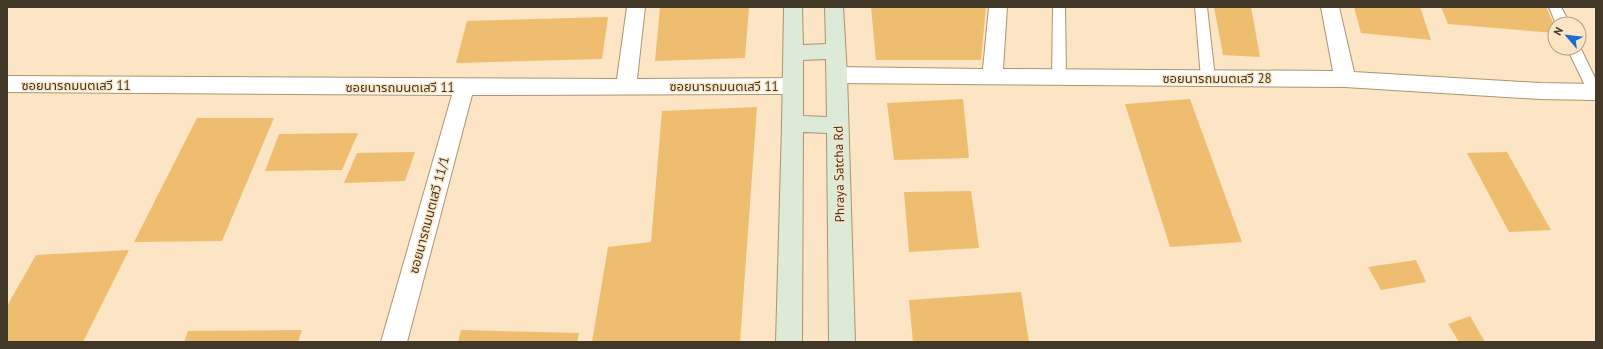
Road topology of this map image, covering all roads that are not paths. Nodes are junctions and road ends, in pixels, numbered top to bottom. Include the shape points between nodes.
1 (636, 7) edge
2 (793, 7) edge
3 (834, 7) edge
4 (998, 7) edge
5 (1059, 7) edge
6 (1201, 7) edge
7 (1330, 7) edge
8 (836, 51) junction
9 (793, 53) junction
10 (1578, 56) edge
11 (837, 75) junction
12 (992, 76) junction
13 (1059, 77) junction
14 (1208, 78) junction
15 (1345, 79) junction
16 (7, 84) edge
17 (793, 86) junction
18 (464, 87) junction
19 (626, 87) junction
20 (1595, 92) edge
21 (793, 124) junction
22 (838, 125) junction
23 (394, 342) edge
24 (790, 342) edge
25 (842, 342) edge

1 - 19 street
2 - 9 main road
3 - 8 main road, Phraya Satcha Rd
4 - 12 street
5 - 13 lane
6 - 14 lane
7 - 15 street
8 - 9 main road
8 - 11 main road, Phraya Satcha Rd
9 - 17 main road
10 - 20 lane
11 - 12 street, ซอยนารถมนตเสวี 28
11 - 22 main road, Phraya Satcha Rd
12 - 13 street, ซอยนารถมนตเสวี 28
13 - 14 street, ซอยนารถมนตเสวี 28
14 - 15 street, ซอยนารถมนตเสวี 28
15 - 20 street, ซอยนารถมนตเสวี 28
16 - 18 street, ซอยนารถมนตเสวี 11
17 - 19 street, ซอยนารถมนตเสวี 11
17 - 21 main road
18 - 19 street, ซอยนารถมนตเสวี 11
18 - 23 street, ซอยนารถมนตเสวี 11/1
21 - 22 main road
21 - 24 main road
22 - 25 main road, Phraya Satcha Rd

